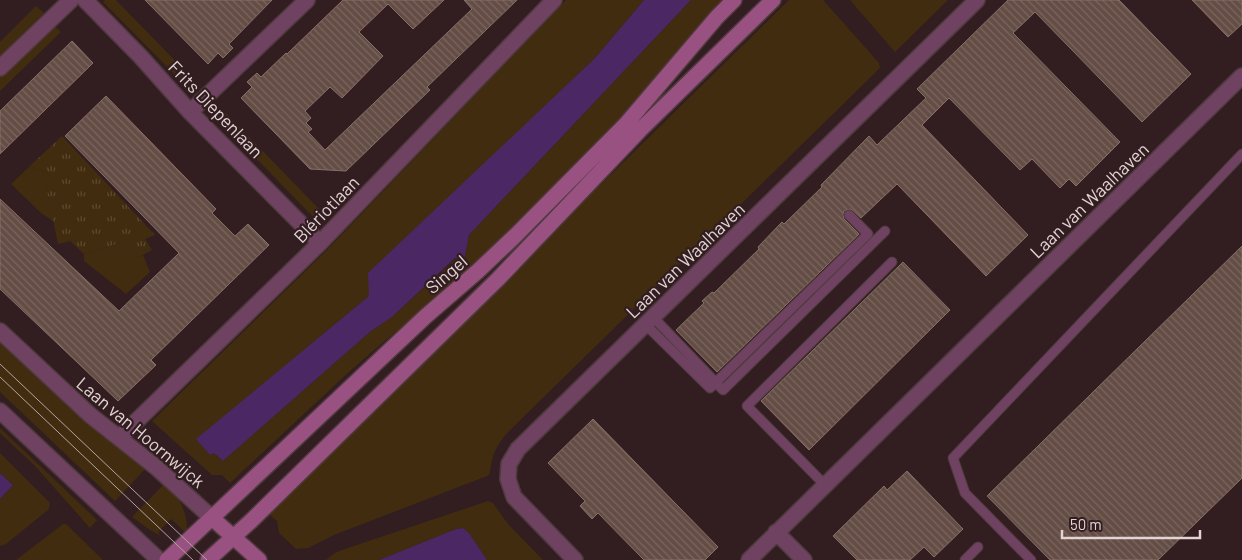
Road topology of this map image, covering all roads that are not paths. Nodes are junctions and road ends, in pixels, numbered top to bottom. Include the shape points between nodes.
1 (71, 0) edge
2 (85, 0) edge
3 (306, 0) edge
4 (554, 0) edge
5 (734, 0) edge
6 (773, 0) edge
7 (977, 0) edge
8 (0, 68) edge
9 (1242, 76) edge
10 (190, 112) junction
11 (1242, 154) edge
12 (849, 215) dead end
13 (885, 231) dead end
14 (320, 243) junction
15 (892, 262) dead end
16 (649, 321) junction
17 (0, 331) edge
18 (0, 411) edge
19 (119, 438) junction
20 (825, 485) junction
21 (212, 518) junction
22 (776, 532) junction
23 (233, 538) junction
24 (978, 548) dead end
25 (159, 560) edge
26 (167, 560) edge
27 (208, 560) edge
28 (258, 560) edge
29 (575, 560) edge
30 (748, 560) edge
31 (804, 560) edge
32 (965, 560) edge
33 (1031, 560) edge

1 - 8 street
2 - 10 street, Frits Diepenlaan
3 - 10 street
4 - 14 street, Blériotlaan
5 - 21 main road, Singel via 626,124 516,235
6 - 23 main road via 640,130 498,279
7 - 16 street, Laan van Waalhaven
9 - 20 street, Laan van Waalhaven
10 - 14 street, Frits Diepenlaan
11 - 33 lane via 953,458 965,493
12 - 16 lane via 868,234 710,388
13 - 16 lane via 723,390
14 - 19 street, Blériotlaan
15 - 20 lane via 747,406
16 - 29 street, Laan van Waalhaven via 524,444 509,464 508,479 514,497
17 - 19 street, Laan van Hoornwijck
18 - 25 street
19 - 21 street, Laan van Hoornwijck
20 - 22 street, Laan van Waalhaven
21 - 23 main road, Laan van Hoornwijck
21 - 26 main road, Singel
22 - 30 street, Laan van Waalhaven
22 - 31 street
23 - 27 main road
23 - 28 main road, Laan van Hoornwijck
24 - 32 lane

